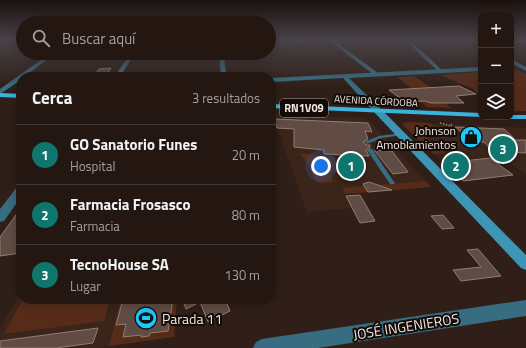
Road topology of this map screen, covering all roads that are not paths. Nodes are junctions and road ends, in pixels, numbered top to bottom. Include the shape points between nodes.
1 (351, 55) edge
2 (423, 55) edge
3 (45, 60) edge
4 (128, 60) edge
5 (223, 60) edge
6 (514, 63) edge
7 (514, 67) edge
8 (478, 69) edge
9 (526, 69) edge
10 (440, 71) junction
11 (28, 72) edge
12 (120, 72) edge
13 (224, 72) edge
14 (376, 74) junction
15 (344, 76) junction
16 (276, 80) edge
17 (16, 81) edge
18 (0, 93) edge
19 (16, 95) edge
20 (276, 106) edge
21 (378, 111) junction
22 (478, 116) edge
23 (514, 117) edge
24 (526, 118) edge
25 (400, 134) junction
26 (367, 142) dead end
27 (370, 150) dead end
28 (392, 183) dead end
29 (16, 196) edge
30 (0, 218) edge
31 (526, 264) edge
32 (526, 308) edge
33 (262, 348) edge

1 - 14 street
2 - 10 street
3 - 11 street
4 - 12 street
5 - 13 street
6 - 9 street
7 - 9 street
8 - 10 street
10 - 14 street
14 - 15 street
15 - 16 street
15 - 21 street
17 - 18 street
18 - 19 main road
20 - 21 main road, AVENIDA CÓRDOBA / RN1V09
21 - 22 main road, AVENIDA CÓRDOBA / RN1V09
21 - 25 main road
23 - 24 main road
25 - 26 lane
25 - 31 main road
27 - 28 lane
29 - 30 street
32 - 33 street, JOSÉ INGENIEROS

